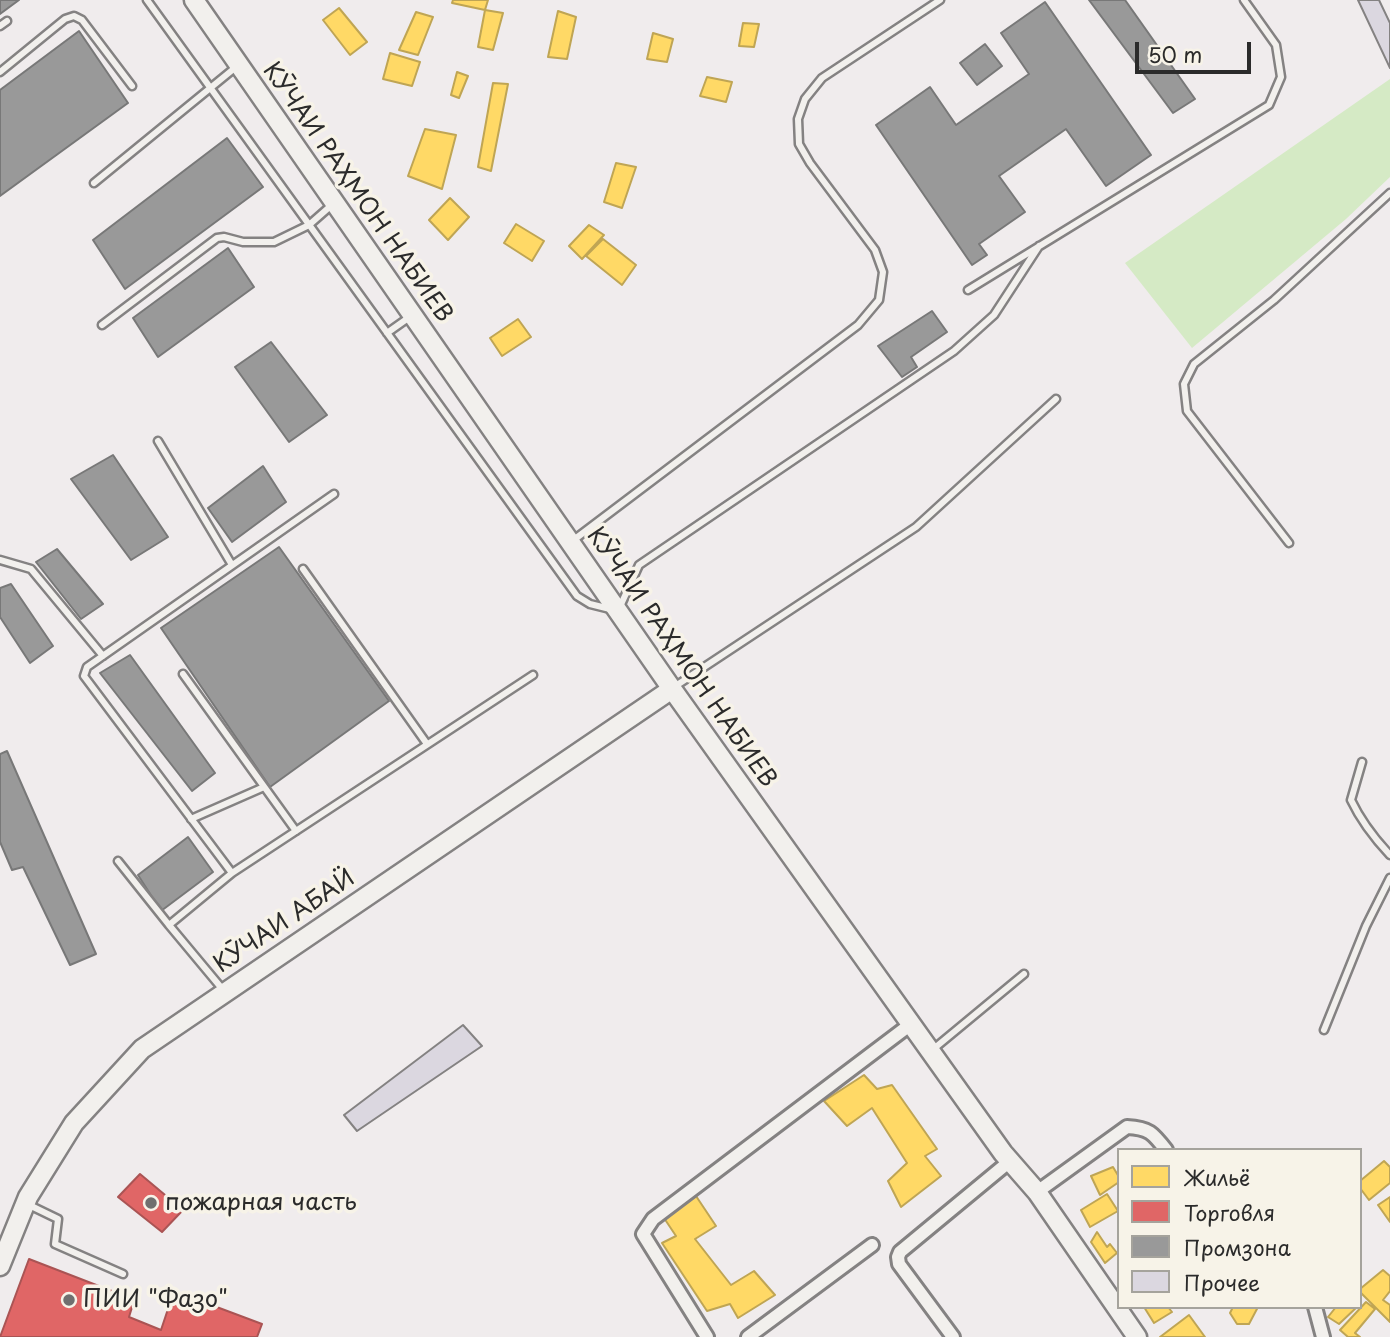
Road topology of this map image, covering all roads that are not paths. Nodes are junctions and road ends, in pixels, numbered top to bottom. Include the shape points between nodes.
1 (147, 0) edge
2 (194, 0) edge
3 (940, 0) edge
4 (1244, 0) edge
5 (7, 21) dead end
6 (0, 26) edge
7 (239, 65) junction
8 (0, 72) edge
9 (132, 86) dead end
10 (210, 87) junction
11 (94, 183) dead end
12 (1390, 193) edge
13 (334, 203) junction
14 (309, 225) junction
15 (1039, 246) junction
16 (968, 290) dead end
17 (412, 315) junction
18 (102, 325) dead end
19 (387, 333) junction
20 (1056, 400) dead end
21 (158, 441) dead end
22 (334, 494) dead end
23 (570, 543) junction
24 (1289, 543) dead end
25 (0, 560) edge
26 (232, 565) junction
27 (303, 569) dead end
28 (618, 611) junction
29 (103, 656) junction
30 (183, 674) dead end
31 (533, 675) dead end
32 (672, 689) junction
33 (428, 744) junction
34 (1362, 762) dead end
35 (264, 787) junction
36 (191, 819) junction
37 (296, 831) junction
38 (1390, 855) edge
39 (118, 861) dead end
40 (232, 873) junction
41 (1390, 878) edge
42 (169, 925) junction
43 (1024, 974) dead end
44 (225, 992) junction
45 (911, 1024) junction
46 (1324, 1030) dead end
47 (930, 1051) junction
48 (1164, 1148) edge
49 (1010, 1161) junction
50 (1037, 1192) junction
51 (25, 1203) junction
52 (4, 1242) edge
53 (872, 1245) dead end
54 (0, 1266) edge
55 (123, 1274) dead end
56 (1117, 1308) edge
57 (1118, 1309) edge
58 (1316, 1309) edge
59 (707, 1337) edge
60 (748, 1337) edge
61 (953, 1337) edge
62 (1137, 1337) edge
63 (1323, 1337) edge

1 - 10 lane
2 - 7 main road, КӮЧАИ РАҲМОН НАБИЕВ
3 - 23 lane via 822,78 805,99 798,119 799,144 810,163 875,250 883,272 879,300 858,326
4 - 15 lane via 1276,45 1281,76 1269,106
5 - 6 lane
7 - 10 lane
7 - 13 main road, КӮЧАИ РАҲМОН НАБИЕВ
8 - 9 lane via 74,16 82,20
10 - 11 lane
10 - 14 lane
12 - 24 lane via 1274,300 1194,364 1184,384 1187,411
13 - 14 lane
13 - 17 main road, КӮЧАИ РАҲМОН НАБИЕВ
14 - 18 lane via 274,242 217,238
14 - 19 lane
15 - 16 lane
15 - 28 lane via 994,315 954,351 639,565
17 - 19 lane
17 - 23 main road, КӮЧАИ РАҲМОН НАБИЕВ
19 - 28 lane via 577,596
20 - 32 lane via 916,527
21 - 26 lane
22 - 26 lane
23 - 28 main road, КӮЧАИ РАҲМОН НАБИЕВ
25 - 29 lane via 31,569
26 - 29 lane
27 - 33 lane
28 - 32 main road, КӮЧАИ РАҲМОН НАБИЕВ
29 - 36 lane via 87,667 84,676
30 - 35 lane
31 - 33 lane
32 - 44 main road, КӮЧАИ АБАӢ
32 - 45 main road, КӮЧАИ РАҲМОН НАБИЕВ
33 - 37 lane
34 - 38 lane via 1351,800
35 - 36 lane
35 - 37 lane
36 - 40 lane
37 - 40 lane
39 - 42 lane
40 - 42 lane
41 - 46 lane
42 - 44 lane
43 - 47 lane
44 - 51 main road, КӮЧАИ АБАӢ via 142,1049 74,1123
45 - 47 main road, КӮЧАИ РАҲМОН НАБИЕВ
45 - 59 street via 647,1227 643,1234
47 - 49 main road, КӮЧАИ РАҲМОН НАБИЕВ
48 - 50 street via 1152,1132 1126,1127
49 - 50 main road, КӮЧАИ РАҲМОН НАБИЕВ
49 - 61 street via 898,1257
50 - 56 main road, КӮЧАИ РАҲМОН НАБИЕВ
51 - 52 main road, КӮЧАИ АБАӢ
51 - 55 lane via 58,1219 55,1244
52 - 54 main road, КӮЧАИ АБАӢ
53 - 60 street
57 - 62 main road, КӮЧАИ РАҲМОН НАБИЕВ
58 - 63 street

